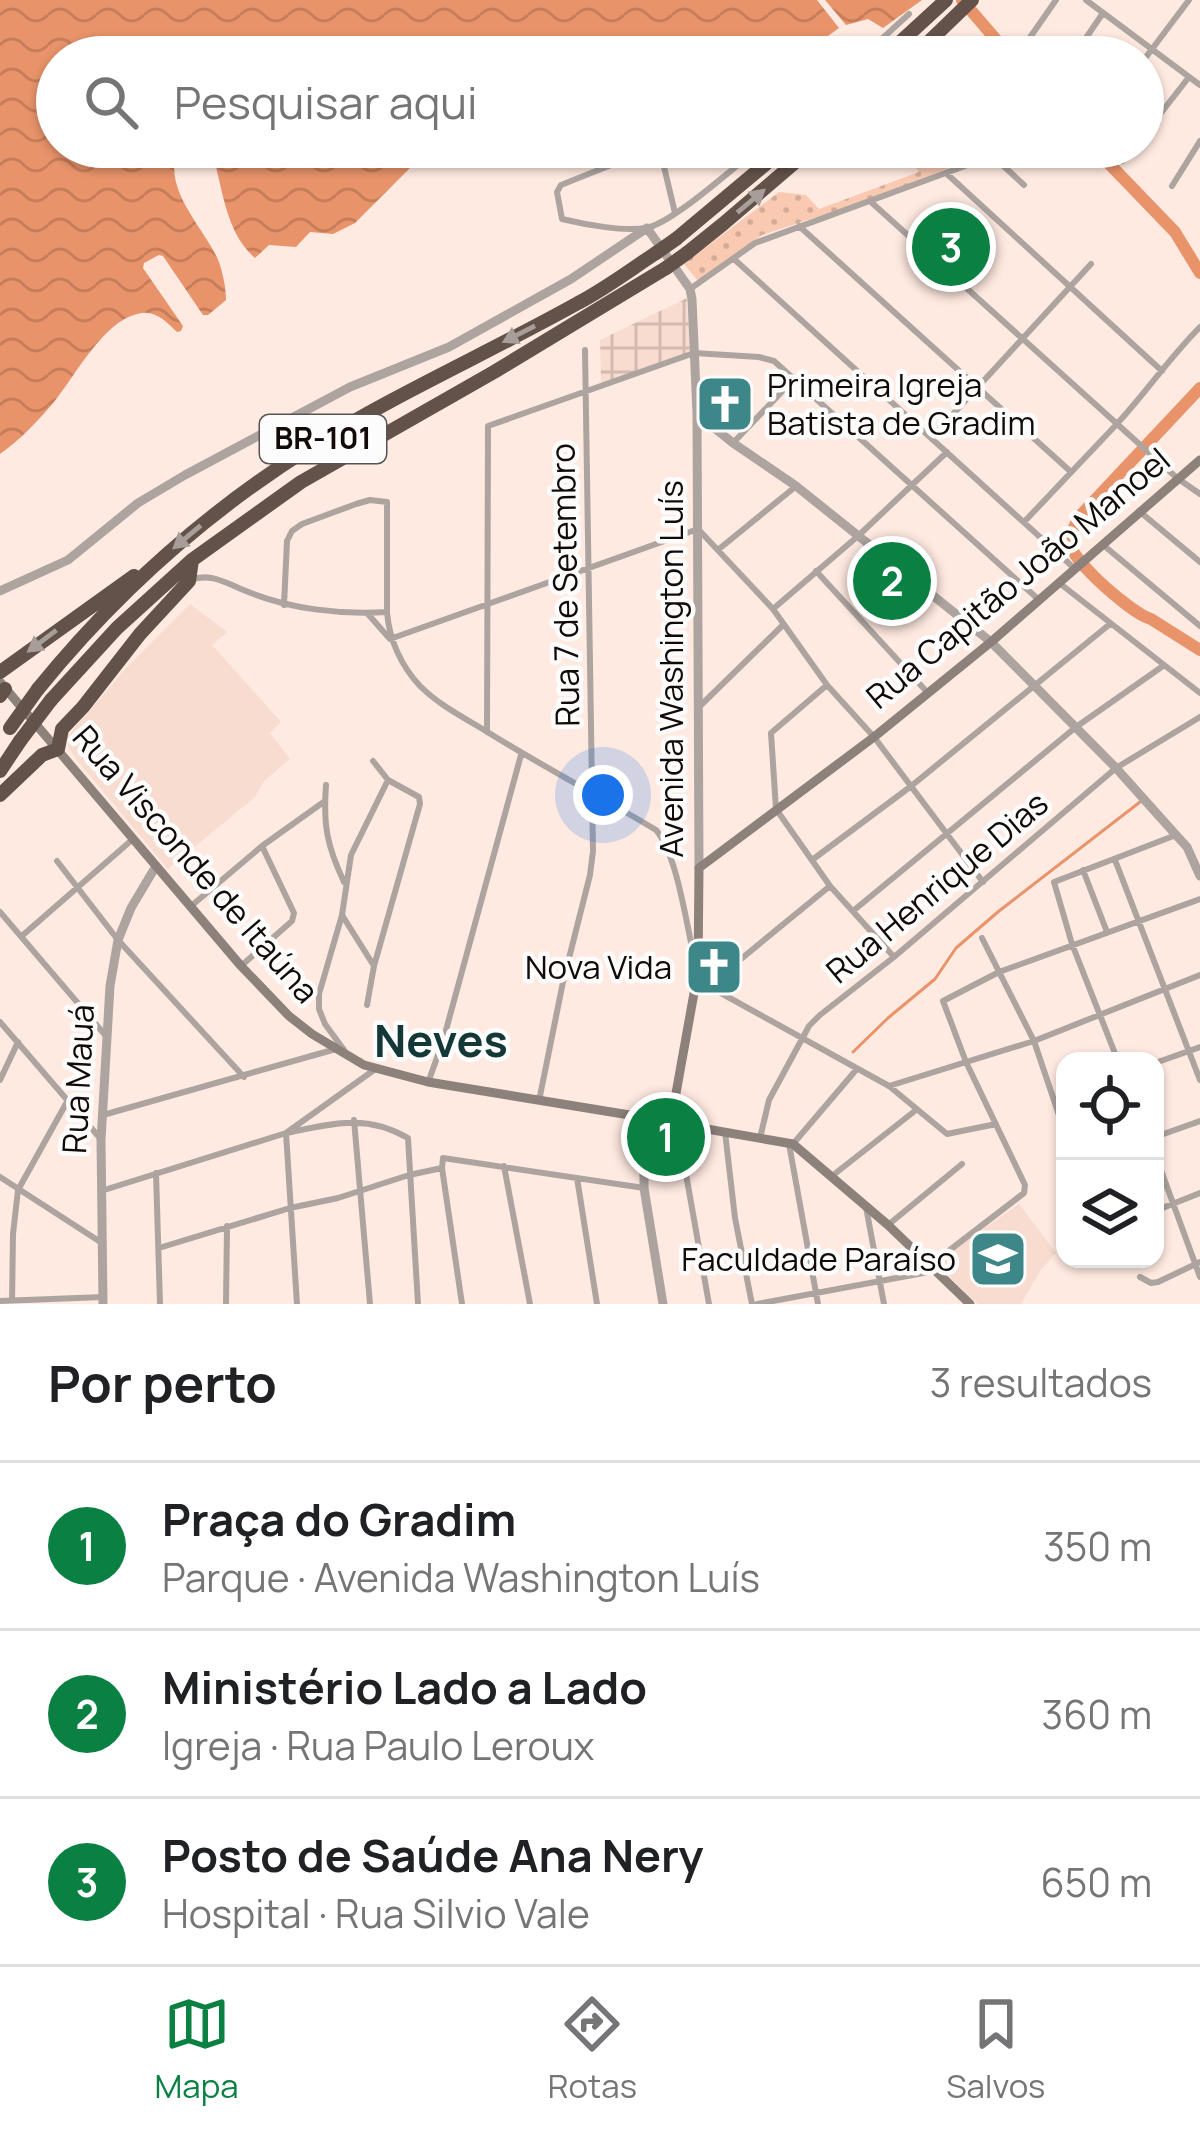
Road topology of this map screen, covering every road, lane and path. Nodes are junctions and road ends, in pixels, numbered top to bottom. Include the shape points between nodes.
1 (972, 0) edge
2 (1056, 0) edge
3 (1086, 0) edge
4 (1189, 0) edge
5 (945, 1) edge
6 (1103, 13) junction
7 (909, 14) dead end
8 (885, 36) edge
9 (907, 36) edge
10 (935, 36) edge
11 (1031, 36) edge
12 (1087, 36) edge
13 (1133, 36) edge
14 (1162, 36) edge
15 (1164, 59) edge
16 (1189, 77) junction
17 (1200, 85) edge
18 (1164, 109) edge
19 (1200, 141) edge
20 (603, 168) edge
21 (667, 168) edge
22 (734, 168) edge
23 (761, 168) edge
24 (788, 168) edge
25 (964, 168) edge
26 (1005, 168) edge
27 (947, 175) junction
28 (1024, 185) dead end
29 (1172, 186) dead end
30 (871, 202) junction
31 (675, 213) junction
32 (799, 226) junction
33 (647, 228) junction
34 (734, 260) junction
35 (1091, 264) dead end
36 (1068, 288) junction
37 (690, 289) junction
38 (1200, 327) edge
39 (1021, 339) junction
40 (585, 350) dead end
41 (694, 353) junction
42 (1162, 371) junction
43 (793, 380) junction
44 (976, 388) junction
45 (586, 392) junction
46 (698, 414) junction
47 (1116, 424) junction
48 (932, 437) junction
49 (733, 443) junction
50 (947, 452) junction
51 (1200, 460) edge
52 (1070, 471) junction
53 (1177, 478) junction
54 (910, 485) junction
55 (796, 486) junction
56 (1200, 494) edge
57 (1138, 511) junction
58 (1025, 521) junction
59 (698, 529) junction
60 (858, 536) junction
61 (1102, 544) junction
62 (718, 549) junction
63 (1200, 562) edge
64 (1080, 563) junction
65 (203, 564) junction
66 (154, 565) junction
67 (589, 569) junction
68 (816, 571) junction
69 (1058, 583) junction
70 (0, 591) edge
71 (1038, 599) junction
72 (486, 604) junction
73 (284, 605) junction
74 (773, 609) junction
75 (387, 612) junction
76 (367, 614) junction
77 (1110, 624) junction
78 (783, 625) junction
79 (1200, 626) edge
80 (391, 639) junction
81 (991, 642) junction
82 (1162, 665) junction
83 (0, 672) edge
84 (826, 685) junction
85 (1036, 687) junction
86 (2, 689) edge
87 (928, 693) junction
88 (1200, 693) edge
89 (697, 709) junction
90 (1200, 717) edge
91 (1076, 727) junction
92 (62, 729) junction
93 (487, 732) junction
94 (46, 733) junction
95 (15, 735) junction
96 (874, 737) junction
97 (0, 742) edge
98 (58, 749) junction
99 (521, 754) junction
100 (41, 755) junction
101 (373, 761) dead end
102 (1116, 768) junction
103 (0, 772) edge
104 (388, 780) junction
105 (326, 785) dead end
106 (910, 787) junction
107 (591, 794) junction
108 (0, 795) edge
109 (325, 801) junction
110 (776, 809) junction
111 (948, 834) junction
112 (1176, 835) junction
113 (133, 839) junction
114 (262, 846) junction
115 (1114, 859) junction
116 (812, 860) junction
117 (56, 861) dead end
118 (156, 866) junction
119 (699, 868) junction
120 (1083, 870) junction
121 (1200, 876) edge
122 (983, 882) junction
123 (346, 885) junction
124 (830, 886) junction
125 (79, 888) junction
126 (1200, 898) edge
127 (190, 907) junction
128 (853, 911) junction
129 (0, 912) edge
130 (342, 915) junction
131 (1138, 920) junction
132 (1106, 932) junction
133 (22, 935) junction
134 (982, 938) dead end
135 (118, 940) junction
136 (1072, 944) junction
137 (894, 957) junction
138 (241, 966) junction
139 (374, 966) junction
140 (999, 973) junction
141 (1200, 974) edge
142 (701, 979) junction
143 (1164, 990) junction
144 (367, 1005) dead end
145 (1101, 1015) junction
146 (0, 1022) edge
147 (106, 1036) junction
148 (803, 1039) junction
149 (1034, 1041) junction
150 (18, 1042) junction
151 (1200, 1047) edge
152 (336, 1049) junction
153 (1115, 1052) edge
154 (1188, 1052) junction
155 (350, 1057) junction
156 (1164, 1060) edge
157 (966, 1062) junction
158 (377, 1068) junction
159 (856, 1070) junction
160 (244, 1077) junction
161 (0, 1080) edge
162 (1200, 1081) edge
163 (428, 1082) junction
164 (889, 1086) junction
165 (68, 1100) junction
166 (539, 1101) junction
167 (1054, 1102) joint
168 (1056, 1107) edge
169 (916, 1110) junction
170 (618, 1112) junction
171 (102, 1115) junction
172 (648, 1118) junction
173 (354, 1120) junction
174 (1200, 1120) edge
175 (671, 1121) junction
176 (995, 1124) junction
177 (684, 1125) junction
178 (700, 1128) junction
179 (725, 1132) junction
180 (286, 1133) junction
181 (638, 1134) junction
182 (1164, 1134) edge
183 (760, 1138) junction
184 (101, 1140) junction
185 (684, 1144) junction
186 (791, 1144) junction
187 (644, 1147) junction
188 (1157, 1160) edge
189 (962, 1165) dead end
190 (504, 1166) junction
191 (442, 1168) junction
192 (157, 1173) junction
193 (409, 1174) junction
194 (832, 1176) junction
195 (0, 1177) edge
196 (577, 1178) junction
197 (644, 1188) junction
198 (18, 1190) junction
199 (362, 1190) junction
200 (101, 1191) junction
201 (1200, 1193) edge
202 (1174, 1204) junction
203 (866, 1205) junction
204 (290, 1208) junction
205 (1164, 1208) edge
206 (888, 1225) junction
207 (227, 1226) junction
208 (102, 1243) junction
209 (159, 1248) junction
210 (1197, 1263) edge
211 (932, 1269) junction
212 (1140, 1277) dead end
213 (1200, 1277) edge
214 (879, 1281) junction
215 (816, 1292) junction
216 (103, 1300) edge
217 (0, 1301) edge
218 (12, 1303) edge
219 (160, 1304) edge
220 (226, 1304) edge
221 (297, 1304) edge
222 (370, 1304) edge
223 (418, 1304) edge
224 (462, 1304) edge
225 (530, 1304) edge
226 (597, 1304) edge
227 (663, 1304) edge
228 (710, 1304) edge
229 (755, 1304) edge
230 (818, 1304) edge
231 (884, 1304) edge
232 (970, 1304) edge

1 - 10 highway
2 - 11 street
3 - 6 street
4 - 14 street
5 - 9 highway
6 - 12 street
6 - 13 street
7 - 8 street
15 - 16 street
16 - 17 street
16 - 18 street
19 - 29 street
20 - 33 street via 561,185 560,215
21 - 31 street
22 - 31 street
23 -> 66 highway, BR-101, bridge via 656,254 315,444
65 -> 24 highway, BR-101, bridge via 301,482 666,268
25 - 27 street
26 - 28 street
27 - 30 street
27 - 36 street
30 - 32 street
30 - 39 street
31 - 33 street
32 - 34 street
32 - 44 street
33 - 37 street
33 - 70 street via 449,347 350,387 185,475 68,560
34 - 37 street
34 - 48 street
35 - 36 street
36 - 39 street
36 - 42 street
37 - 41 street, Avenida Washington Luís
38 - 42 street
39 - 44 street
39 - 47 street
40 - 45 street, Rua 7 de Setembro
41 - 43 street via 768,358
41 - 45 street
41 - 46 street, Avenida Washington Luís
42 - 47 street
43 - 49 street
43 - 54 street
44 - 48 street
44 - 52 street
45 - 67 street, Rua 7 de Setembro
45 - 72 street via 488,425
46 - 49 street
46 - 59 street, Avenida Washington Luís
47 - 52 street
47 - 53 street
48 - 50 street
49 - 55 street
50 - 54 street
50 - 58 street
51 - 53 main road, Rua Capitão João Manoel
52 - 58 street
53 - 56 street
53 - 57 main road, Rua Capitão João Manoel
54 - 60 street
54 - 71 street
55 - 60 street
55 - 62 street
57 - 61 main road, Rua Capitão João Manoel
57 - 63 street
58 - 64 street
59 - 62 street
59 - 67 street
59 - 89 street, Avenida Washington Luís
60 - 68 street
60 - 81 street
61 - 64 main road, Rua Capitão João Manoel
61 - 79 street
62 - 74 street
64 - 69 main road, Rua Capitão João Manoel
65 - 73 street
65 - 92 highway
65 - 95 highway, BR-101, bridge via 117,628
66 -> 83 highway
66 - 95 highway, BR-101, bridge via 67,653
67 - 72 street
67 - 107 street, Rua 7 de Setembro
68 - 74 street
68 - 87 street
69 - 71 main road, Rua Capitão João Manoel
69 - 77 street
71 - 81 main road, Rua Capitão João Manoel
72 - 80 street
72 - 93 street
73 - 75 street via 292,531 370,500 387,502
73 - 76 street
74 - 78 street
75 - 76 street
75 - 80 street
76 - 80 street
77 - 82 street
77 - 85 street
78 - 84 street
78 - 89 street
80 - 93 street via 416,682
81 - 85 street
81 - 87 main road, Rua Capitão João Manoel
82 - 88 street
82 - 91 street
84 - 96 street
84 - 110 street via 771,733
85 - 91 street
85 - 106 street
86 - 94 main road, Rua Visconde de Itaúna
87 - 96 main road, Rua Capitão João Manoel
89 - 119 street, Avenida Washington Luís
90 - 102 street, Rua Henrique Dias
91 - 102 street
91 - 111 street
92 - 94 highway
92 - 98 highway
93 - 99 street
94 - 98 main road, Rua Visconde de Itaúna
94 - 100 highway
95 - 97 highway, BR-101
95 - 103 highway, BR-101
96 - 106 street
96 - 110 main road, Rua Capitão João Manoel
98 - 100 highway
98 - 113 main road, Rua Visconde de Itaúna
99 - 107 street
99 - 163 street
100 - 108 highway
101 - 104 street
102 - 112 street
102 - 122 street, Rua Henrique Dias
104 - 123 street via 358,836
104 - 139 street via 420,801
105 - 109 street
106 - 111 street
106 - 116 street
107 - 142 street via 663,838
107 - 166 street, Rua 7 de Setembro via 590,875
109 - 114 street
109 - 123 street via 325,833
110 - 116 street
110 - 119 main road, Rua Capitão João Manoel
111 - 122 street
111 - 128 street
112 - 115 street
112 - 121 street
113 - 118 main road, Rua Visconde de Itaúna
113 - 125 street
114 - 127 street
114 - 138 street via 294,913
115 - 120 street
115 - 131 street
116 - 124 street
117 - 125 street
118 - 127 main road, Rua Visconde de Itaúna
118 - 135 street, Rua Mauá
119 - 142 main road, Avenida Washington Luís
120 - 132 street
120 - 136 street via 1054,886
122 - 137 street, Rua Henrique Dias
123 - 130 street
124 - 128 street
124 - 142 street
125 - 133 street
125 - 135 street
126 - 131 street
127 - 138 main road, Rua Visconde de Itaúna
128 - 137 street
129 - 133 street
130 - 139 street
130 - 155 street via 319,1009
131 - 132 street
131 - 143 street
132 - 136 street
133 - 147 street
134 - 140 street
135 - 147 street, Rua Mauá
135 - 160 street
136 - 140 street
136 - 145 street
137 - 148 street, Rua Henrique Dias via 820,1015
138 - 152 main road, Rua Visconde de Itaúna via 289,1016
139 - 144 street
140 - 149 street
140 - 157 street via 943,1001
141 - 143 street
142 - 148 street
142 - 175 main road, Avenida Washington Luís
143 - 145 street
143 - 154 street
145 - 149 street
145 - 153 street
146 - 150 street
147 - 171 street, Rua Mauá
148 - 159 street
148 - 183 street, Rua Henrique Dias via 769,1100
149 - 157 street
149 - 167 street
150 - 161 street
150 - 165 street
151 - 154 street
152 - 155 main road, Rua Visconde de Itaúna
152 - 160 street
154 - 156 street
154 - 162 street
155 - 158 main road, Rua Visconde de Itaúna
157 - 164 street
157 - 176 street
158 - 163 main road, Rua Visconde de Itaúna
158 - 180 street
159 - 164 street
159 - 186 street
160 - 171 street
163 - 166 main road, Rua Visconde de Itaúna
164 - 169 street
165 - 184 street
165 - 198 street
166 - 170 main road, Rua Visconde de Itaúna
167 - 168 street
169 - 176 street via 947,1134
169 - 194 street
170 - 172 main road, Rua Visconde de Itaúna
170 - 181 main road
171 - 184 street, Rua Mauá
172 - 175 main road, Rua Visconde de Itaúna
172 - 181 main road
173 - 180 street
173 - 193 street via 406,1136
173 - 199 street
174 - 182 street
175 - 177 main road, Rua Visconde de Itaúna
176 - 211 street via 1024,1193
177 - 178 main road
177 - 185 main road
178 - 179 main road
178 - 185 main road
179 - 183 main road
179 - 229 street
180 - 192 street
180 - 204 street
181 - 187 main road
183 - 186 main road
184 - 200 street, Rua Mauá
185 - 187 main road
185 - 228 street
186 - 194 main road
186 - 215 street
187 - 197 street
188 - 202 street
189 - 206 street
190 - 191 street via 445,1157
190 - 196 street
190 - 225 street
191 - 193 street
191 - 224 street
192 - 200 street
192 - 209 street
193 - 199 street
193 - 223 street
194 - 203 main road
195 - 198 street
196 - 197 street
196 - 226 street
197 - 227 street
198 - 208 street
198 - 218 street
199 - 204 street
199 - 222 street
200 - 208 street, Rua Mauá
201 - 202 street
202 - 205 street
202 - 210 street
203 - 206 main road
203 - 214 street
204 - 207 street
204 - 221 street
206 - 211 main road
207 - 209 street
207 - 220 street
208 - 216 street, Rua Mauá
209 - 219 street
210 - 212 street via 1158,1282
210 - 213 street
211 - 214 street
211 - 232 main road
214 - 215 street
214 - 231 street
215 - 229 street
215 - 230 street
216 - 218 street
217 - 218 street

